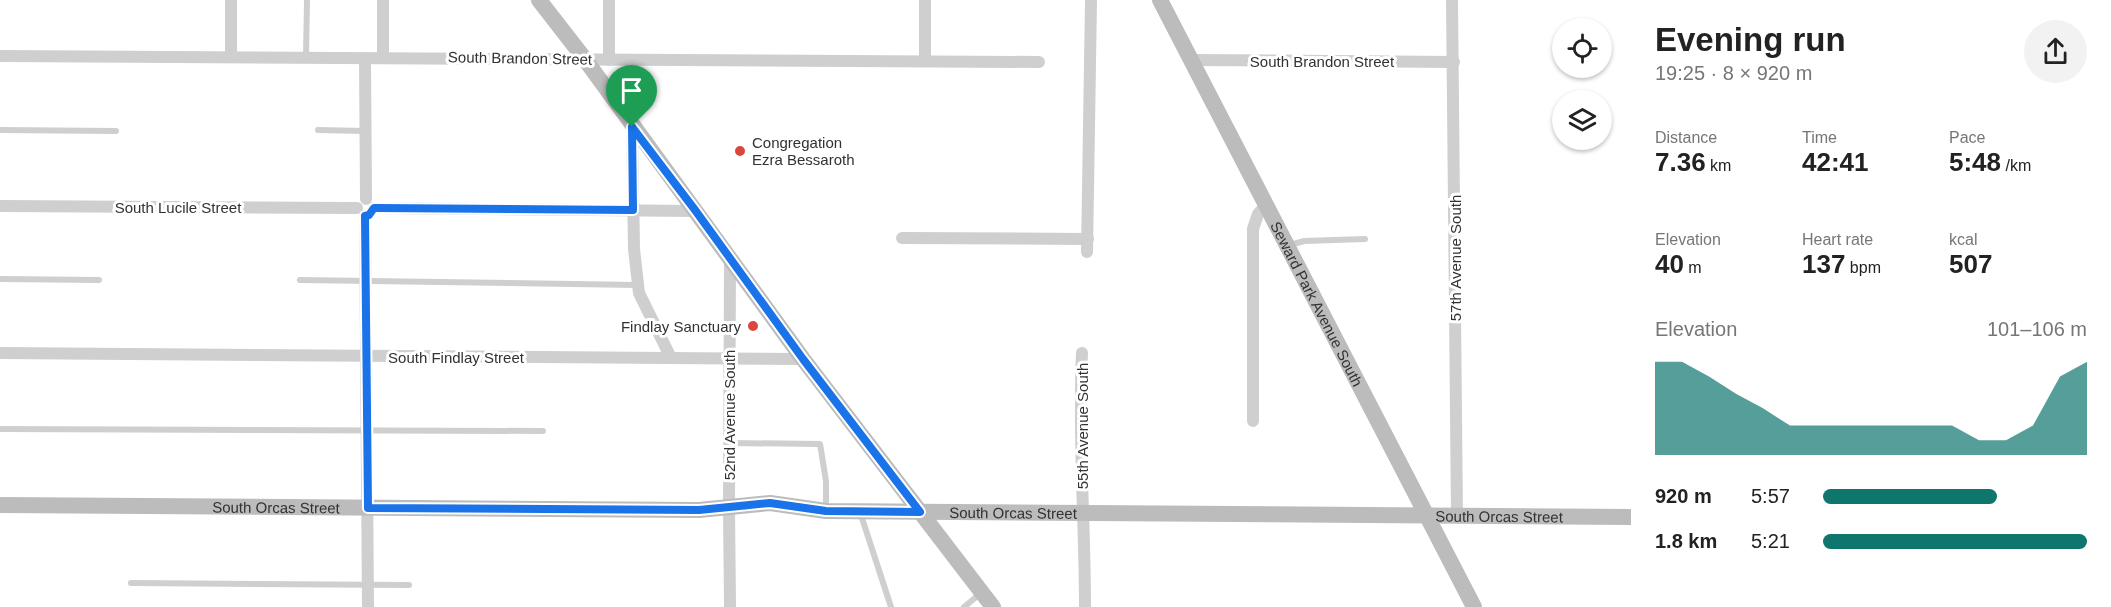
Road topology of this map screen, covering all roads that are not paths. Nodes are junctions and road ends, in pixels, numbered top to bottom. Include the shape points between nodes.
1 (231, 0) edge
2 (307, 0) edge
3 (383, 0) edge
4 (539, 0) edge
5 (609, 0) edge
6 (925, 0) edge
7 (1091, 0) edge
8 (1160, 0) edge
9 (1452, 0) edge
10 (0, 56) edge
11 (231, 57) junction
12 (306, 57) junction
13 (383, 57) junction
14 (365, 58) junction
15 (584, 58) junction
16 (609, 60) junction
17 (1191, 60) junction
18 (925, 61) junction
19 (1039, 62) dead end
20 (1454, 62) junction
21 (632, 127) junction
22 (0, 130) edge
23 (318, 130) dead end
24 (116, 131) dead end
25 (366, 131) junction
26 (0, 206) edge
27 (1266, 206) junction
28 (366, 208) junction
29 (633, 210) junction
30 (695, 210) junction
31 (902, 238) dead end
32 (1088, 239) junction
33 (1365, 239) dead end
34 (1286, 245) junction
35 (1087, 252) dead end
36 (730, 259) junction
37 (0, 279) edge
38 (99, 280) dead end
39 (300, 280) dead end
40 (366, 281) junction
41 (638, 285) junction
42 (0, 353) edge
43 (1082, 353) dead end
44 (367, 356) junction
45 (671, 358) junction
46 (730, 359) junction
47 (803, 359) junction
48 (1253, 421) dead end
49 (0, 429) edge
50 (367, 431) junction
51 (543, 431) dead end
52 (729, 443) junction
53 (0, 505) edge
54 (729, 507) junction
55 (368, 508) junction
56 (826, 511) junction
57 (860, 511) junction
58 (920, 512) junction
59 (1083, 513) junction
60 (1426, 517) junction
61 (1457, 517) junction
62 (1631, 517) edge
63 (131, 584) dead end
64 (368, 585) junction
65 (409, 585) dead end
66 (982, 593) junction
67 (368, 607) edge
68 (730, 607) edge
69 (891, 607) edge
70 (964, 607) edge
71 (993, 607) edge
72 (1086, 607) edge
73 (1474, 607) edge

1 - 11 street
2 - 12 lane
3 - 13 street
4 - 15 street
5 - 16 street
6 - 18 street
7 - 32 street
8 - 17 street, Seward Park Avenue South
9 - 20 street, 57th Avenue South
10 - 11 street, South Brandon Street
11 - 12 street, South Brandon Street
12 - 14 street, South Brandon Street
13 - 14 street, South Brandon Street
13 - 15 street, South Brandon Street
14 - 25 street
15 - 16 street, South Brandon Street
15 - 21 street
16 - 18 street, South Brandon Street
17 - 20 street, South Brandon Street
17 - 27 street, Seward Park Avenue South
18 - 19 street, South Brandon Street
20 - 61 street, 57th Avenue South
21 - 29 street
21 - 30 street
22 - 24 lane
23 - 25 lane
25 - 28 street
26 - 28 street, South Lucile Street
27 - 34 street, Seward Park Avenue South
27 - 48 street via 1257,214 1253,229
28 - 29 street, South Lucile Street
28 - 40 street
29 - 30 street, South Lucile Street
29 - 41 street
30 - 36 street
31 - 32 street
32 - 35 street
33 - 34 lane
34 - 60 street, Seward Park Avenue South
36 - 46 street, 52nd Avenue South
36 - 47 street
37 - 38 lane
39 - 40 lane
40 - 41 lane
40 - 44 street
41 - 45 street
42 - 44 street, South Findlay Street
43 - 59 street, 55th Avenue South
44 - 45 street, South Findlay Street
44 - 50 street
45 - 46 street, South Findlay Street
46 - 47 street, South Findlay Street
46 - 52 street, 52nd Avenue South
47 - 58 street
49 - 50 lane
50 - 51 lane
50 - 55 street
52 - 54 street, 52nd Avenue South
52 - 56 lane via 820,444
53 - 55 street, South Orcas Street
54 - 55 street, South Orcas Street
54 - 56 street, South Orcas Street via 770,503
54 - 68 street, 52nd Avenue South
55 - 64 street
56 - 57 street, South Orcas Street
57 - 58 street, South Orcas Street
57 - 69 lane
58 - 59 street, South Orcas Street
58 - 66 street
59 - 60 street, South Orcas Street
59 - 72 street, 55th Avenue South
60 - 61 street, South Orcas Street
60 - 73 street, Seward Park Avenue South
61 - 62 street, South Orcas Street
63 - 64 lane
64 - 65 lane
64 - 67 street
66 - 70 lane
66 - 71 street

